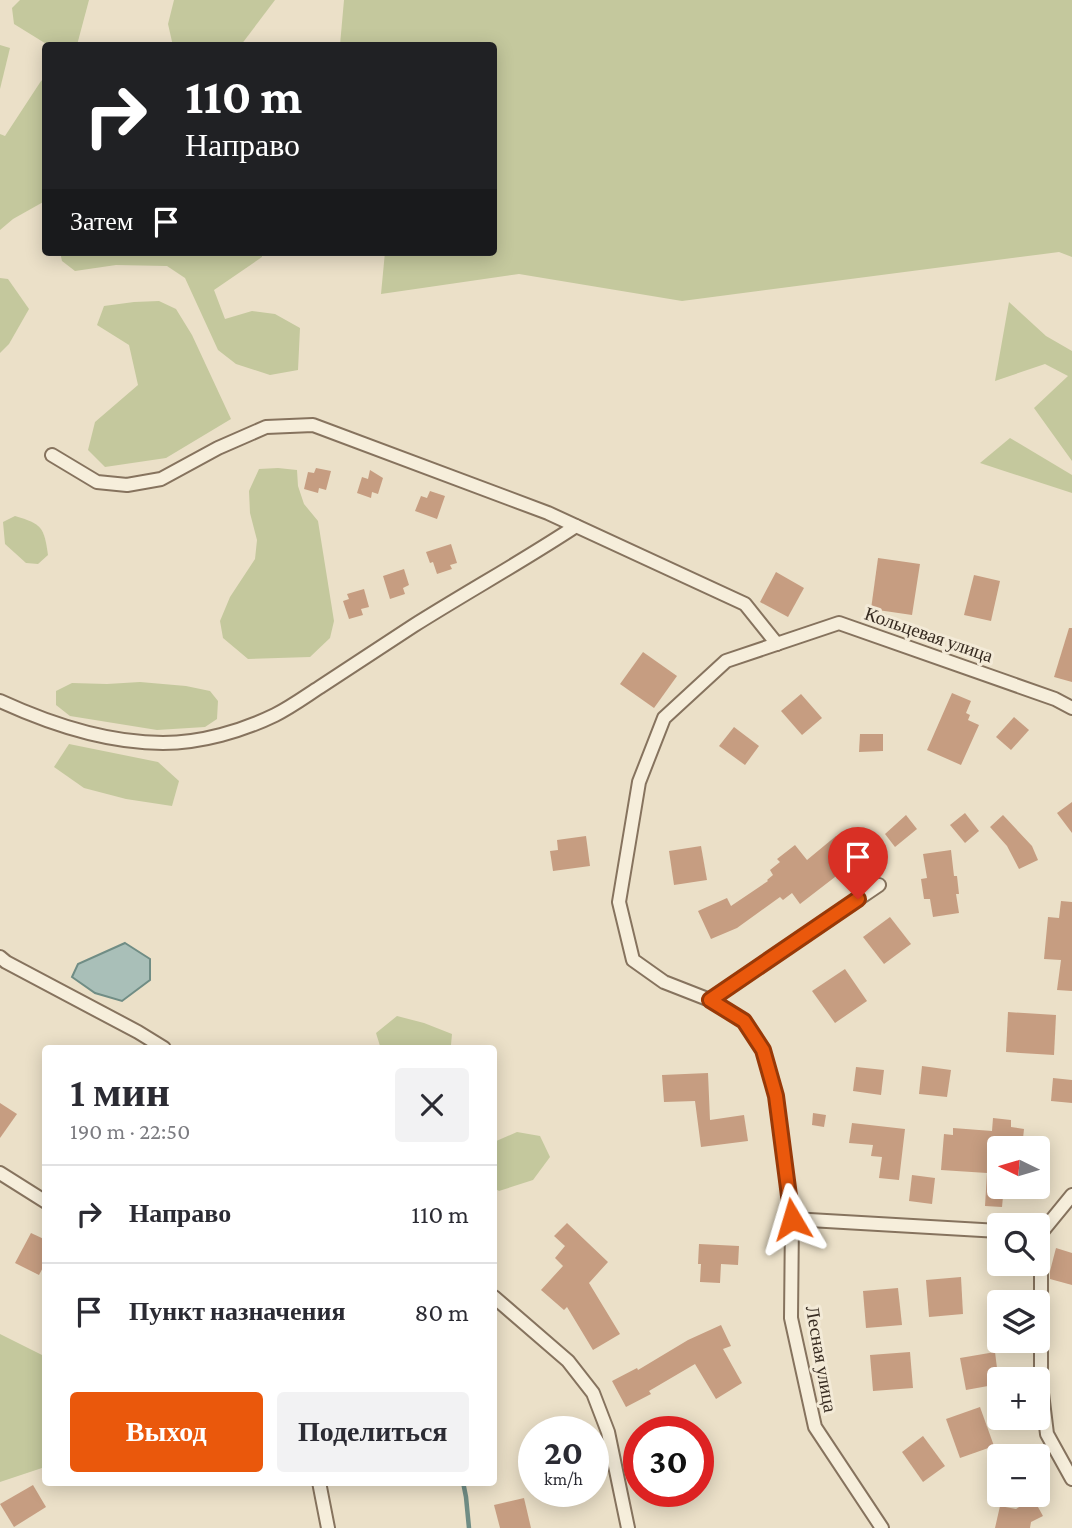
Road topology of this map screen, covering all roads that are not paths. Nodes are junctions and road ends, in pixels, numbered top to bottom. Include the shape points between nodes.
1 (52, 456) dead end
2 (576, 526) junction
3 (777, 644) junction
4 (0, 701) edge
5 (1072, 708) edge
6 (879, 885) dead end
7 (0, 957) edge
8 (710, 1000) junction
9 (159, 1045) edge
10 (0, 1173) edge
11 (1072, 1195) edge
12 (42, 1199) edge
13 (792, 1219) junction
14 (1050, 1220) edge
15 (987, 1230) edge
16 (1040, 1276) edge
17 (497, 1300) edge
18 (1072, 1479) edge
19 (319, 1486) edge
20 (328, 1528) edge
21 (628, 1528) edge
22 (882, 1528) edge

1 - 2 street via 97,482 127,485 161,479 266,427 313,425
2 - 3 street via 745,604
2 - 4 street via 278,714 247,727 164,743 131,741 63,725
3 - 5 street, Кольцевая улица via 839,623
3 - 8 street, Кольцевая улица via 726,661 664,718 639,782 620,902 633,960 664,982
6 - 8 street
7 - 9 street
8 - 13 street, Кольцевая улица via 744,1021 763,1050 776,1096
10 - 12 street
11 - 14 street
13 - 15 street
13 - 22 street, Лесная улица via 792,1318 815,1427
16 - 18 street via 1046,1434
17 - 21 street via 568,1361 593,1393 608,1432
19 - 20 street

